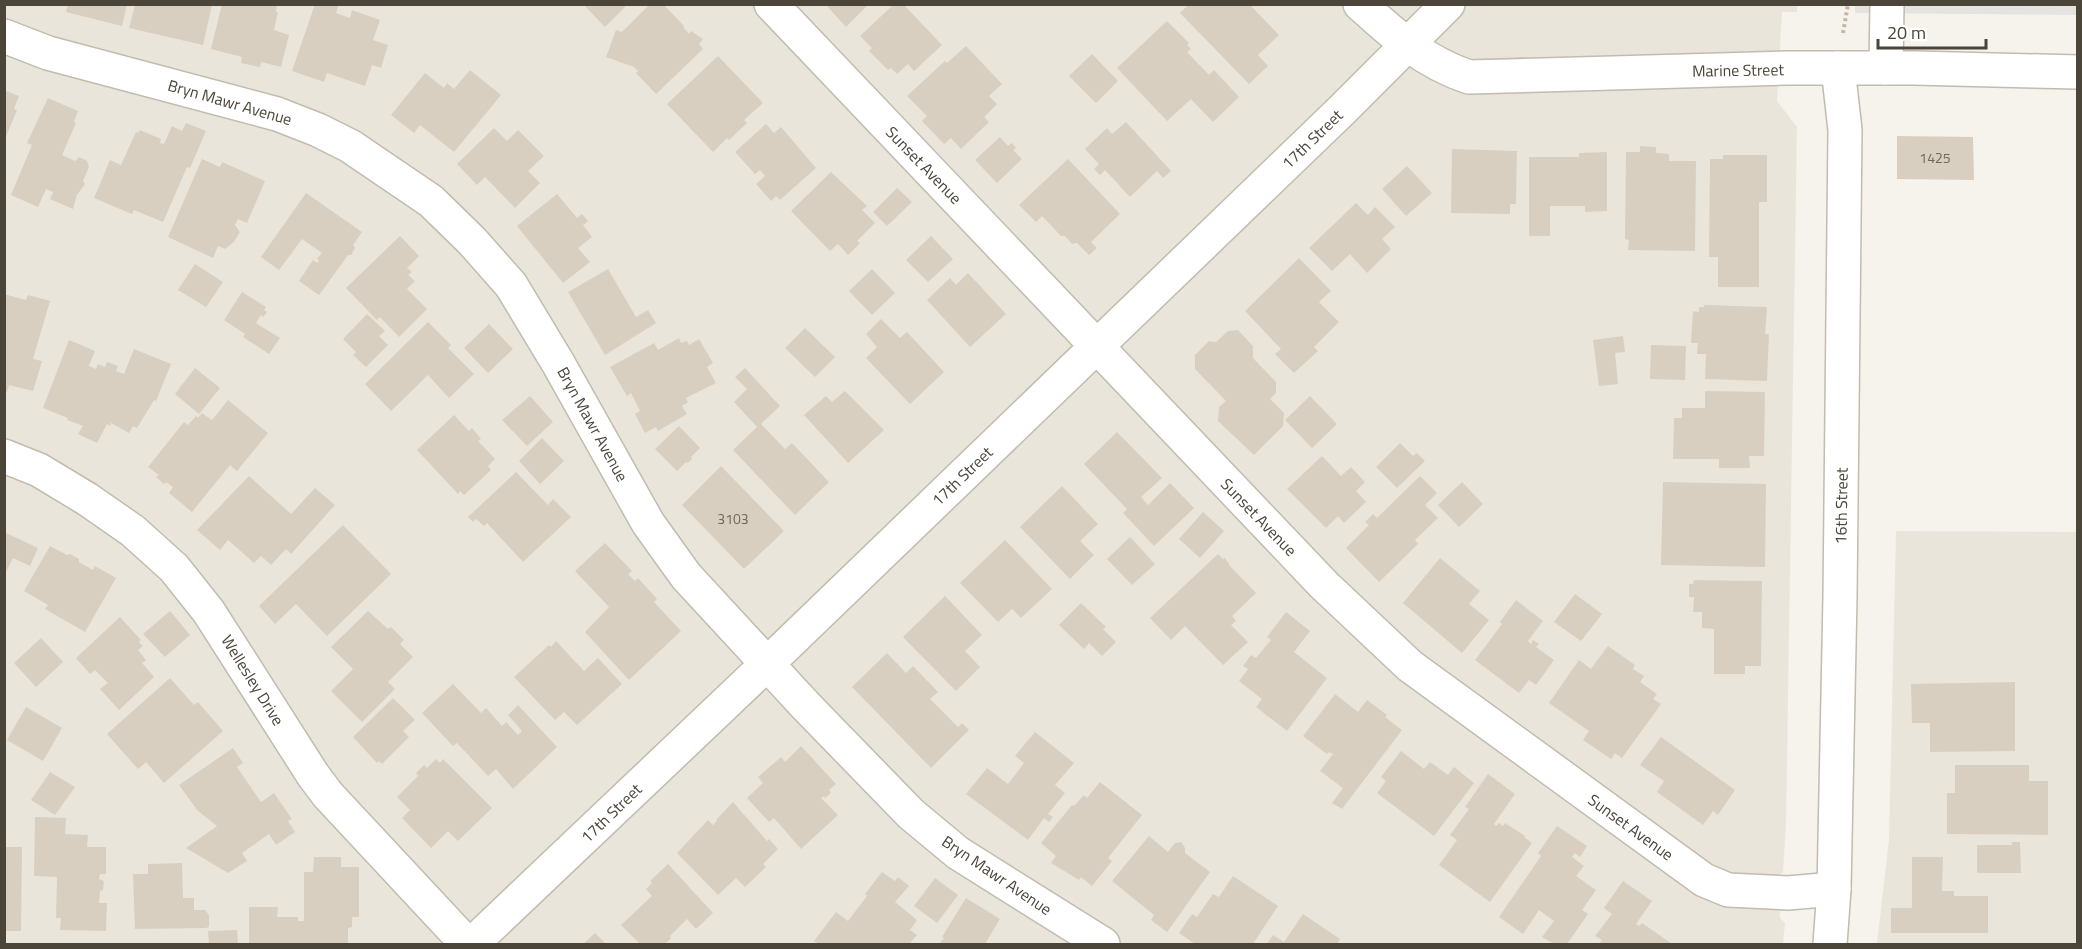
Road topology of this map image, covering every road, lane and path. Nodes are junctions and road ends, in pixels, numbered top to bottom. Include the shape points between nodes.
1 (771, 4) edge
2 (1360, 4) edge
3 (1448, 4) edge
4 (1887, 4) edge
5 (4, 36) edge
6 (1407, 45) junction
7 (1838, 68) junction
8 (1886, 68) junction
9 (2078, 72) edge
10 (1097, 346) junction
11 (4, 456) edge
12 (767, 664) junction
13 (1834, 889) junction
14 (467, 945) edge
15 (472, 945) edge
16 (1103, 945) edge
17 (1830, 945) edge

1 - 10 street, Sunset Avenue
2 - 6 street, Marine Street
3 - 6 street, 17th Street
4 - 8 street
5 - 12 street, Bryn Mawr Avenue via 48,53 277,114 350,146 431,201 511,285 648,523 686,576
6 - 7 street, Marine Street via 1469,77
6 - 10 street, 17th Street
7 - 8 street, Marine Street
7 - 13 street, 16th Street via 1845,130
8 - 9 street, Marine Street
10 - 12 street, 17th Street
10 - 13 street, Sunset Avenue via 1324,585 1410,666 1704,880 1740,891 1788,893
11 - 14 street, Wellesley Drive via 39,470 87,499 133,531 174,568 209,612 323,789
12 - 15 street, 17th Street
12 - 16 street, Bryn Mawr Avenue via 911,814 958,852
13 - 17 street, 16th Street

